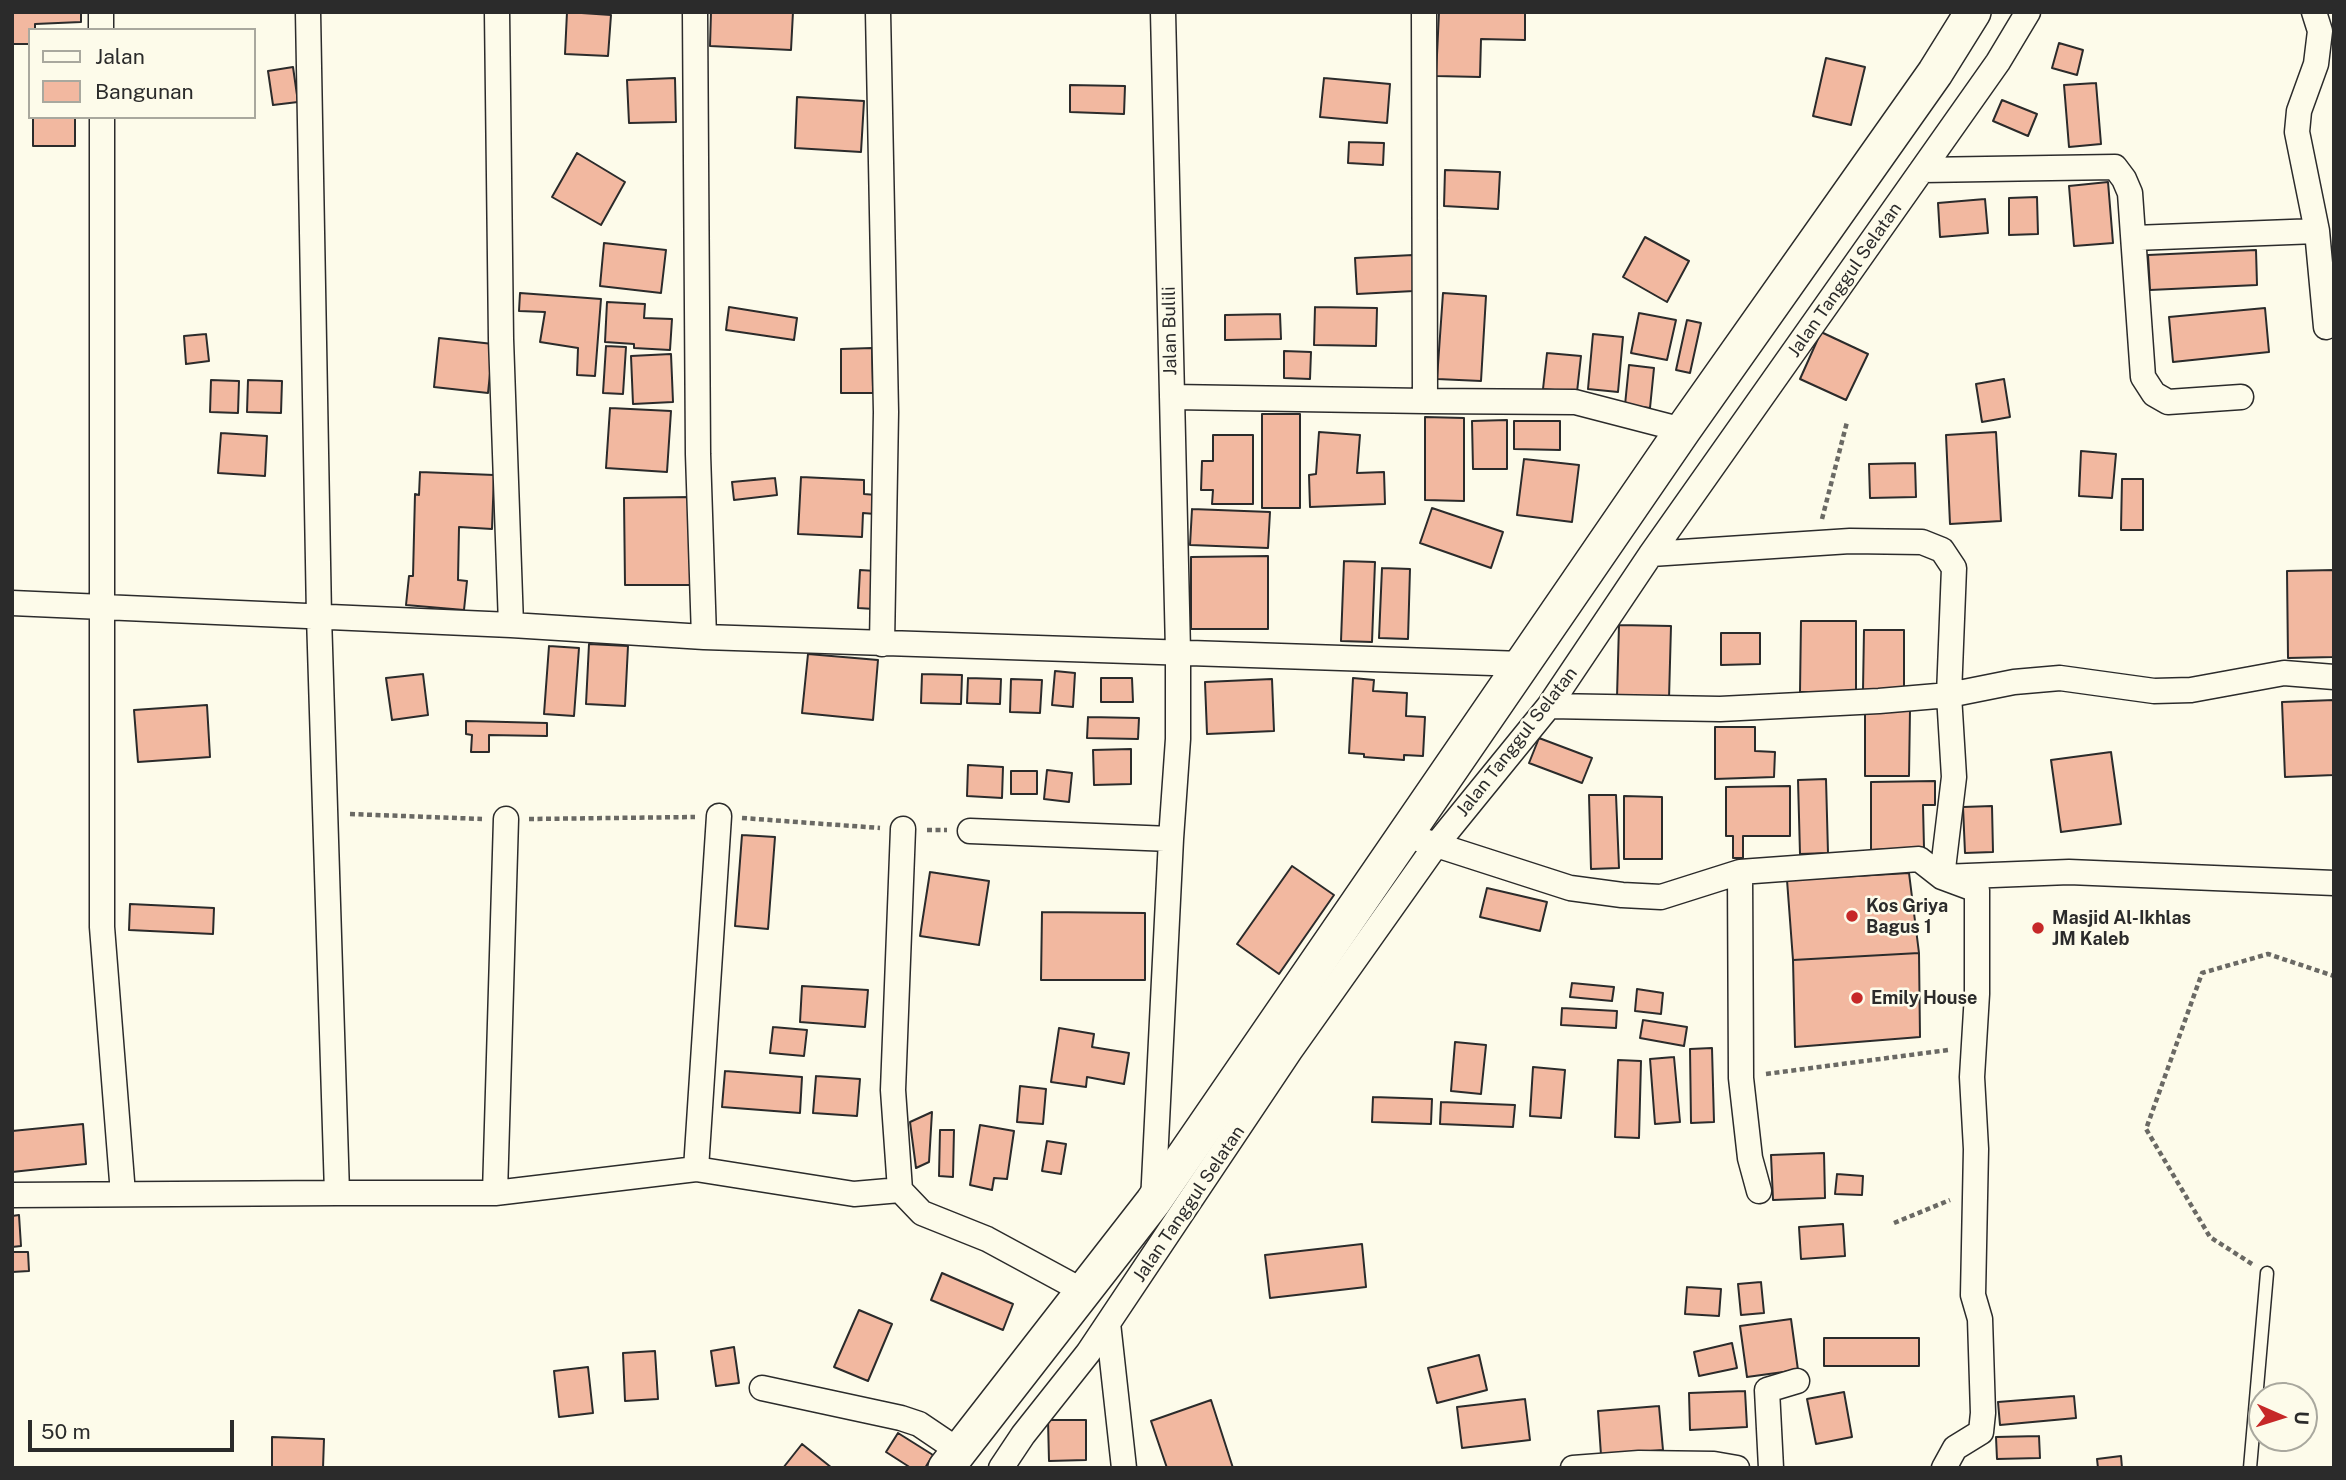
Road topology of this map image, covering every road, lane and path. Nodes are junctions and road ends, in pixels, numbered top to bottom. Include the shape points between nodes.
1 (308, 12) edge
2 (497, 12) edge
3 (695, 12) edge
4 (878, 12) edge
5 (1163, 12) edge
6 (1424, 12) edge
7 (1973, 12) edge
8 (2028, 12) edge
9 (2314, 12) edge
10 (102, 119) edge
11 (1922, 170) junction
12 (2317, 231) junction
13 (2134, 238) junction
14 (2326, 327) dead end
15 (1172, 397) junction
16 (2241, 397) dead end
17 (1425, 401) junction
18 (1847, 422) dead end
19 (1683, 429) junction
20 (1815, 543) junction
21 (1651, 554) junction
22 (12, 603) edge
23 (100, 607) junction
24 (319, 615) junction
25 (510, 625) junction
26 (704, 637) junction
27 (882, 644) junction
28 (1178, 651) junction
29 (1523, 664) junction
30 (2334, 677) edge
31 (1949, 695) junction
32 (1549, 706) junction
33 (325, 813) junction
34 (719, 816) junction
35 (506, 820) junction
36 (903, 829) junction
37 (970, 831) joint
38 (1171, 839) junction
39 (1420, 840) junction
40 (1740, 872) junction
41 (1942, 877) junction
42 (2334, 883) edge
43 (2334, 976) edge
44 (1974, 1046) junction
45 (1741, 1078) junction
46 (696, 1169) junction
47 (1976, 1188) junction
48 (900, 1190) junction
49 (1759, 1191) dead end
50 (337, 1192) junction
51 (495, 1193) junction
52 (123, 1194) junction
53 (12, 1195) edge
54 (1153, 1202) junction
55 (1894, 1223) dead end
56 (2267, 1273) joint
57 (1083, 1291) junction
58 (1108, 1323) junction
59 (1797, 1381) dead end
60 (762, 1388) dead end
61 (953, 1459) edge
62 (1001, 1468) edge
63 (1124, 1468) edge
64 (1573, 1468) edge
65 (1737, 1468) edge
66 (1771, 1468) edge
67 (1944, 1468) edge
68 (2250, 1468) edge

1 - 24 street
2 - 25 street
3 - 26 street
4 - 27 street via 886,412
5 - 15 street, Jalan Bulili
6 - 17 street
7 - 19 street, Jalan Tanggul Selatan via 1935,73
8 - 11 street, Jalan Tanggul Selatan
9 - 12 street via 2320,31 2316,64 2299,111 2297,132
10 - 23 street
11 - 13 street via 2115,167 2130,193
11 - 21 street, Jalan Tanggul Selatan
12 - 13 street
12 - 14 street
13 - 16 street via 2141,365 2148,386 2160,398 2178,403
15 - 17 street, Jalan Bulili
15 - 28 street
17 - 19 street, Jalan Bulili via 1575,402
18 - 20 path
19 - 29 street, Jalan Tanggul Selatan
20 - 21 street
20 - 31 street via 1922,542 1942,551 1954,568
21 - 32 street, Jalan Tanggul Selatan
22 - 23 street
23 - 24 street
23 - 52 street via 102,927
24 - 25 street
24 - 33 street
25 - 26 street
26 - 27 street
27 - 28 street
28 - 29 street
28 - 38 street
29 - 39 street, Jalan Tanggul Selatan
30 - 31 street via 2284,673 2191,690 2154,691 2072,678 2041,679
31 - 32 street via 1720,709
31 - 41 street via 1954,777
32 - 39 street, Jalan Tanggul Selatan
33 - 35 path
33 - 50 street
34 - 35 path
34 - 36 path
34 - 46 street
35 - 51 street
36 - 37 path
36 - 48 street via 893,1090
37 - 38 street
38 - 54 street
39 - 40 street via 1570,888 1622,895 1661,897
39 - 54 street, Jalan Tanggul Selatan via 1259,1051
39 - 58 street, Jalan Tanggul Selatan via 1290,1051
40 - 41 street via 1919,859
40 - 45 street
41 - 42 street via 2069,872
41 - 44 street via 1977,890
43 - 56 path via 2268,954 2202,973 2146,1129 2210,1237
44 - 45 path
44 - 47 street
45 - 49 street via 1750,1158
46 - 48 street via 854,1194
46 - 51 street
47 - 55 path
47 - 67 street via 1973,1295 1980,1319 1981,1432 1955,1448
48 - 57 street via 922,1213 987,1238
50 - 51 street
50 - 52 street
52 - 53 street
54 - 57 street, Jalan Tanggul Selatan
56 - 68 lane
57 - 61 street, Jalan Tanggul Selatan
58 - 62 street, Jalan Tanggul Selatan
58 - 63 street
59 - 66 street via 1767,1390
60 - 61 street via 919,1424
64 - 65 street via 1639,1463

